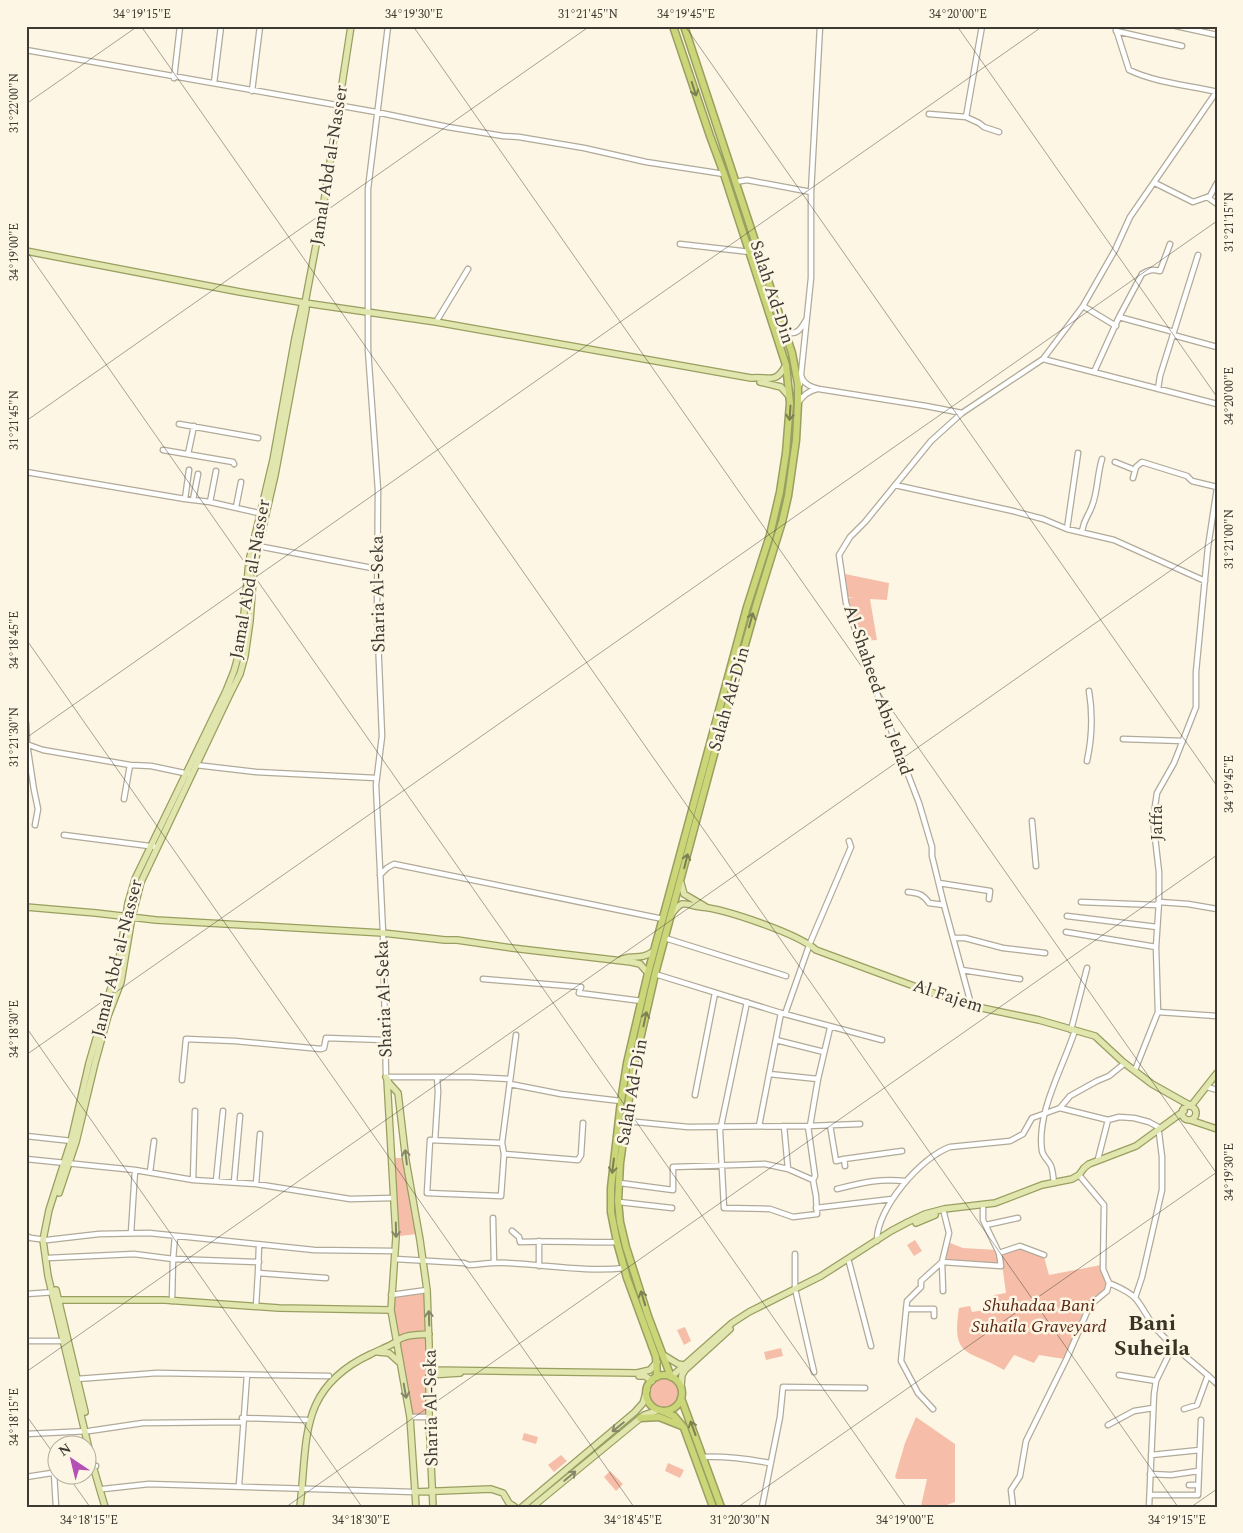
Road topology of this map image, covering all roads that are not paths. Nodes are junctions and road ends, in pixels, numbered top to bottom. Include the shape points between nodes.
1 (180, 26) edge
2 (220, 26) edge
3 (260, 26) edge
4 (351, 26) edge
5 (388, 26) edge
6 (673, 26) edge
7 (684, 26) edge
8 (820, 26) edge
9 (982, 26) edge
10 (1176, 26) edge
11 (1116, 29) edge
12 (1217, 35) edge
13 (1182, 46) dead end
14 (26, 50) edge
15 (696, 62) junction
16 (686, 64) junction
17 (174, 78) junction
18 (214, 83) junction
19 (252, 90) junction
20 (1217, 92) edge
21 (339, 106) junction
22 (376, 112) junction
23 (929, 114) dead end
24 (966, 117) junction
25 (999, 132) dead end
26 (724, 174) junction
27 (735, 182) junction
28 (1217, 183) edge
29 (1154, 184) junction
30 (811, 192) junction
31 (1207, 197) junction
32 (1217, 204) edge
33 (680, 244) dead end
34 (1170, 244) dead end
35 (26, 252) edge
36 (750, 252) junction
37 (1198, 255) dead end
38 (468, 268) dead end
39 (305, 303) junction
40 (1083, 306) junction
41 (368, 312) junction
42 (808, 314) junction
43 (1119, 317) junction
44 (436, 322) junction
45 (1116, 326) junction
46 (785, 331) junction
47 (1174, 334) junction
48 (1217, 347) edge
49 (1043, 359) junction
50 (786, 365) junction
51 (1094, 372) junction
52 (801, 375) junction
53 (751, 378) junction
54 (819, 389) junction
55 (1158, 389) junction
56 (798, 391) junction
57 (790, 398) junction
58 (798, 403) junction
59 (1217, 404) edge
60 (962, 413) junction
61 (179, 424) dead end
62 (194, 426) junction
63 (258, 438) dead end
64 (163, 450) dead end
65 (1078, 453) dead end
66 (188, 454) junction
67 (1102, 460) dead end
68 (1115, 462) dead end
69 (234, 464) dead end
70 (189, 470) dead end
71 (1135, 470) junction
72 (216, 471) dead end
73 (26, 472) edge
74 (198, 474) dead end
75 (1133, 478) dead end
76 (241, 482) dead end
77 (895, 485) junction
78 (1217, 487) edge
79 (780, 492) junction
80 (788, 496) junction
81 (185, 499) junction
82 (193, 500) junction
83 (210, 502) junction
84 (236, 507) junction
85 (263, 514) junction
86 (774, 518) junction
87 (782, 522) junction
88 (1068, 529) junction
89 (1082, 532) junction
90 (258, 546) junction
91 (377, 569) junction
92 (1205, 581) junction
93 (1089, 691) dead end
94 (26, 723) edge
95 (1123, 739) dead end
96 (1183, 741) junction
97 (27, 744) edge
98 (711, 751) junction
99 (1087, 761) dead end
100 (130, 765) junction
101 (196, 765) junction
102 (189, 774) junction
103 (376, 778) junction
104 (124, 800) dead end
105 (1032, 821) dead end
106 (35, 825) dead end
107 (64, 835) dead end
108 (849, 841) dead end
109 (154, 846) junction
110 (1036, 866) dead end
111 (380, 875) junction
112 (681, 880) junction
113 (939, 884) junction
114 (908, 892) dead end
115 (989, 898) dead end
116 (1081, 902) dead end
117 (1160, 902) junction
118 (944, 905) junction
119 (26, 907) edge
120 (706, 907) junction
121 (1217, 908) edge
122 (672, 915) junction
123 (129, 916) junction
124 (1067, 916) dead end
125 (663, 919) junction
126 (1158, 926) junction
127 (1066, 932) dead end
128 (383, 933) junction
129 (665, 938) junction
130 (953, 938) junction
131 (810, 943) junction
132 (1156, 947) junction
133 (654, 951) junction
134 (1045, 953) dead end
135 (620, 960) junction
136 (1087, 968) dead end
137 (962, 970) junction
138 (651, 973) junction
139 (786, 976) dead end
140 (483, 979) dead end
141 (1020, 979) dead end
142 (715, 993) junction
143 (642, 1001) junction
144 (746, 1002) junction
145 (971, 1004) junction
146 (1158, 1012) junction
147 (783, 1014) junction
148 (1217, 1016) edge
149 (830, 1028) junction
150 (1073, 1030) junction
151 (516, 1035) dead end
152 (633, 1039) junction
153 (385, 1040) junction
154 (640, 1040) junction
155 (776, 1040) junction
156 (882, 1040) dead end
157 (824, 1052) junction
158 (627, 1063) junction
159 (1125, 1063) junction
160 (634, 1066) junction
161 (1135, 1070) junction
162 (1217, 1073) edge
163 (769, 1074) junction
164 (386, 1077) junction
165 (436, 1077) junction
166 (818, 1079) junction
167 (182, 1080) dead end
168 (510, 1082) junction
169 (1207, 1087) junction
170 (1217, 1090) edge
171 (695, 1095) dead end
172 (1180, 1101) junction
173 (621, 1102) junction
174 (1060, 1108) junction
175 (1194, 1109) junction
176 (1184, 1110) junction
177 (195, 1111) dead end
178 (223, 1111) dead end
179 (1046, 1113) junction
180 (240, 1116) dead end
181 (1108, 1120) junction
182 (1188, 1120) junction
183 (626, 1121) junction
184 (1171, 1121) junction
185 (584, 1123) dead end
186 (860, 1124) dead end
187 (830, 1125) junction
188 (1208, 1125) junction
189 (759, 1126) junction
190 (784, 1126) junction
191 (809, 1126) junction
192 (721, 1127) junction
193 (1161, 1129) junction
194 (1217, 1129) edge
195 (260, 1134) dead end
196 (26, 1136) edge
197 (435, 1140) junction
198 (154, 1141) dead end
199 (74, 1142) junction
200 (502, 1143) junction
201 (902, 1151) dead end
202 (504, 1154) junction
203 (26, 1159) edge
204 (1098, 1159) junction
205 (844, 1160) junction
206 (67, 1162) junction
207 (845, 1166) dead end
208 (722, 1167) junction
209 (788, 1169) junction
210 (135, 1170) junction
211 (150, 1172) junction
212 (1080, 1176) junction
213 (193, 1180) junction
214 (813, 1180) junction
215 (216, 1181) junction
216 (234, 1182) junction
217 (904, 1182) junction
218 (620, 1183) dead end
219 (1054, 1183) junction
220 (256, 1184) junction
221 (837, 1189) dead end
222 (394, 1198) junction
223 (892, 1199) junction
224 (619, 1202) dead end
225 (672, 1208) dead end
226 (816, 1208) junction
227 (983, 1208) junction
228 (944, 1213) junction
229 (493, 1218) dead end
230 (1018, 1218) dead end
231 (986, 1225) junction
232 (512, 1230) dead end
233 (131, 1233) junction
234 (26, 1236) edge
235 (175, 1236) junction
236 (45, 1240) junction
237 (539, 1241) junction
238 (877, 1241) junction
239 (617, 1242) junction
240 (259, 1245) junction
241 (396, 1251) junction
242 (999, 1253) junction
243 (795, 1254) dead end
244 (1044, 1255) dead end
245 (48, 1258) junction
246 (173, 1259) junction
247 (395, 1259) junction
248 (422, 1261) junction
249 (259, 1262) junction
250 (849, 1262) junction
251 (942, 1262) junction
252 (494, 1264) junction
253 (539, 1266) junction
254 (625, 1268) junction
255 (258, 1273) junction
256 (326, 1278) dead end
257 (1109, 1283) junction
258 (427, 1290) junction
259 (795, 1291) junction
260 (943, 1291) dead end
261 (54, 1292) junction
262 (26, 1294) edge
263 (390, 1295) junction
264 (1135, 1298) junction
265 (59, 1300) junction
266 (172, 1301) junction
267 (256, 1306) junction
268 (906, 1309) junction
269 (391, 1310) junction
270 (934, 1316) dead end
271 (394, 1330) junction
272 (429, 1334) junction
273 (26, 1341) edge
274 (66, 1342) junction
275 (396, 1342) junction
276 (871, 1346) dead end
277 (1172, 1346) junction
278 (376, 1352) junction
279 (664, 1356) junction
280 (657, 1362) junction
281 (401, 1365) junction
282 (684, 1365) junction
283 (430, 1372) junction
284 (814, 1372) dead end
285 (1119, 1374) dead end
286 (247, 1375) junction
287 (1208, 1375) junction
288 (330, 1376) junction
289 (671, 1377) junction
290 (77, 1379) junction
291 (654, 1379) junction
292 (1156, 1381) junction
293 (1217, 1384) edge
294 (681, 1386) junction
295 (865, 1388) dead end
296 (647, 1390) junction
297 (681, 1398) junction
298 (933, 1408) dead end
299 (1153, 1408) junction
300 (1184, 1409) dead end
301 (660, 1410) junction
302 (410, 1417) junction
303 (429, 1417) junction
304 (640, 1418) junction
305 (242, 1420) junction
306 (306, 1420) junction
307 (1201, 1420) dead end
308 (1108, 1425) dead end
309 (683, 1426) junction
310 (87, 1431) junction
311 (26, 1434) edge
312 (88, 1436) edge
313 (1200, 1450) junction
314 (1151, 1454) junction
315 (703, 1457) junction
316 (770, 1463) junction
317 (706, 1466) junction
318 (700, 1469) junction
319 (1198, 1471) junction
320 (48, 1474) edge
321 (1150, 1474) junction
322 (26, 1478) edge
323 (98, 1479) edge
324 (98, 1484) edge
325 (1189, 1485) dead end
326 (1198, 1485) junction
327 (56, 1486) edge
328 (239, 1486) junction
329 (300, 1488) junction
330 (103, 1489) junction
331 (433, 1491) junction
332 (414, 1492) junction
333 (1150, 1495) junction
334 (415, 1499) junction
335 (433, 1499) junction
336 (519, 1506) edge
337 (56, 1507) edge
338 (106, 1507) edge
339 (298, 1507) edge
340 (416, 1507) edge
341 (433, 1507) edge
342 (532, 1507) edge
343 (713, 1507) edge
344 (721, 1507) edge
345 (762, 1507) edge
346 (1013, 1507) edge
347 (1149, 1507) edge

1 - 17 street
2 - 18 street
3 - 19 street
4 - 21 main road, Jamal Abd al-Nasser
5 - 22 street, Sharia Al-Seka
6 - 16 highway, Salah Ad-Din
7 - 15 highway, Salah Ad-Din
8 - 30 street
9 - 24 street
10 - 12 street
11 - 13 street
11 - 20 street via 1129,70 1180,86
14 - 17 street
15 - 16 highway via 691,68
15 - 27 highway, Salah Ad-Din
16 -> 26 highway, Salah Ad-Din
17 - 18 street
18 - 19 street
19 - 21 street
20 - 29 street, Al-Shaheed Abu Jehad
21 - 22 street
21 - 39 main road, Jamal Abd al-Nasser via 324,208
22 - 26 street via 440,126
22 - 41 street, Sharia Al-Seka via 368,189
23 - 24 street
24 - 25 street
26 - 36 highway, Salah Ad-Din
27 - 30 street via 747,180
27 - 46 highway, Salah Ad-Din
28 - 31 street
29 - 31 street via 1193,202
29 - 40 street, Al-Shaheed Abu Jehad via 1130,217
30 - 42 street
31 - 32 street
33 - 36 street
34 - 43 street via 1160,272 1147,270 1142,274
35 - 39 main road
36 - 50 highway, Salah Ad-Din
37 - 47 street
38 - 44 street
39 - 41 main road
39 - 85 main road, Jamal Abd al-Nasser via 275,475
40 - 45 street
40 - 49 street, Al-Shaheed Abu Jehad
41 - 44 main road
41 - 91 street, Sharia Al-Seka via 378,490
42 - 46 street via 798,331
42 - 52 street
43 - 45 street
43 - 47 street
44 - 53 main road
45 - 51 street
46 - 56 highway, Salah Ad-Din
47 - 48 street
47 - 55 street
49 - 51 street
49 - 60 street, Al-Shaheed Abu Jehad
50 - 53 main road via 776,378
50 - 57 highway, Salah Ad-Din
51 - 55 street
52 - 54 street via 807,384
52 - 56 street
53 - 57 main road via 781,387
54 - 58 street via 807,393
54 - 60 street
55 - 59 street
56 - 58 highway, Salah Ad-Din
57 -> 79 highway, Salah Ad-Din
58 - 80 highway, Salah Ad-Din
60 - 77 street, Al-Shaheed Abu Jehad via 931,441
61 - 62 street
62 - 63 street
62 - 66 street
64 - 66 street
65 - 88 street
66 - 69 street
67 - 89 street via 1092,508 1084,520
68 - 71 street
70 - 81 street
71 - 75 street
71 - 78 street via 1142,462
72 - 83 street
73 - 81 street
74 - 82 street
76 - 84 street
77 - 88 street via 1014,511
77 - 113 street, Al-Shaheed Abu Jehad via 850,537 839,555 846,603 919,803
78 - 92 street, Jaffa
79 - 80 highway
79 - 86 highway, Salah Ad-Din
80 - 87 highway, Salah Ad-Din
81 - 82 street
82 - 83 street
83 - 84 street
84 - 85 street
85 - 90 main road, Jamal Abd al-Nasser
85 - 102 main road, Jamal Abd al-Nasser via 250,561 244,628 234,671
86 - 87 highway via 779,516
86 - 98 highway, Salah Ad-Din via 747,606
98 -> 87 highway, Salah Ad-Din
88 - 89 street
89 - 92 street via 1114,540
90 - 91 street
90 - 101 main road, Jamal Abd al-Nasser via 250,621 240,674
91 - 103 street, Sharia Al-Seka via 382,736
92 - 96 street, Jaffa via 1196,707
93 - 99 street via 1092,710
94 - 97 street
95 - 96 street
96 - 117 street, Jaffa via 1157,793 1153,820 1160,872
97 - 100 street via 43,750
97 - 106 street via 38,809
112 -> 98 highway, Salah Ad-Din
98 - 125 highway, Salah Ad-Din
100 - 102 street
100 - 104 street
101 - 102 main road, Jamal Abd al-Nasser
101 - 103 street via 256,772
102 - 109 main road, Jamal Abd al-Nasser
103 - 111 street, Sharia Al-Seka
105 - 110 street
107 - 109 street
108 - 131 street via 851,847
109 - 123 main road, Jamal Abd al-Nasser
111 - 125 street via 394,864
111 - 128 street, Sharia Al-Seka
112 - 120 main road via 684,894
112 - 122 highway, Salah Ad-Din
113 - 115 street via 990,890
113 - 118 street, Al-Shaheed Abu Jehad
114 - 118 street
116 - 117 street via 1156,906
117 - 121 street
117 - 126 street, Jaffa
118 - 130 street, Al-Shaheed Abu Jehad
119 - 123 main road
120 - 122 main road via 682,904
120 - 131 main road, Al Fajem via 760,923
122 - 129 highway, Salah Ad-Din
123 - 128 main road
123 - 199 main road, Jamal Abd al-Nasser via 121,982 108,1016
124 - 126 street
125 - 133 highway, Salah Ad-Din
126 - 132 street, Jaffa
127 - 132 street
128 - 135 main road
128 - 153 street, Sharia Al-Seka
129 - 138 highway, Salah Ad-Din
129 - 139 street
130 - 134 street
130 - 137 street, Al-Shaheed Abu Jehad
131 - 145 main road, Al Fajem via 816,950
131 - 147 street
132 - 146 street, Jaffa
133 - 135 main road via 643,957
133 - 138 highway, Salah Ad-Din
135 - 138 main road via 640,964
136 - 150 street
137 - 141 street
137 - 145 street, Al-Shaheed Abu Jehad
138 - 142 street
138 - 143 highway, Salah Ad-Din
154 -> 138 highway, Salah Ad-Din
140 - 143 street via 580,987 580,993
142 - 144 street
142 - 171 street
143 - 152 highway, Salah Ad-Din
144 - 147 street
144 - 192 street
145 - 150 main road, Al Fajem
146 - 148 street
146 - 161 street, Jaffa
147 - 149 street
147 - 155 street
149 - 156 street
149 - 157 street
150 - 159 main road, Al Fajem via 1095,1036
150 - 179 street
151 - 168 street
152 - 154 highway
152 - 158 highway, Salah Ad-Din
153 - 164 street, Sharia Al-Seka
153 - 167 street via 326,1038 321,1050 186,1039
154 - 160 highway, Salah Ad-Din
155 - 157 street
155 - 163 street
157 - 166 street
158 - 160 highway
158 - 173 highway, Salah Ad-Din
159 - 161 main road, Al Fajem
159 - 174 street via 1109,1076 1070,1096
160 - 183 highway, Salah Ad-Din
161 - 172 main road, Al Fajem
162 - 169 main road
163 - 166 street
163 - 189 street
164 - 165 street
164 - 222 main road, Sharia Al-Seka
248 -> 164 main road, Sharia Al-Seka via 398,1093
165 - 168 street
165 - 197 street
166 - 191 street
168 - 173 street via 561,1094
168 - 200 street
169 - 170 street
169 - 175 main road
172 - 175 main road, Al Fajem
172 - 176 main road
173 -> 239 highway, Salah Ad-Din via 611,1188
174 - 179 street
174 - 181 street
175 - 176 main road
175 - 182 main road via 1195,1116
175 - 188 main road
176 - 182 main road via 1182,1115
176 - 184 main road
177 - 213 street
178 - 215 street
179 - 217 street via 1032,1118 1022,1134 1010,1141 942,1150
179 - 219 street via 1042,1152 1051,1164
180 - 216 street
181 - 193 street via 1128,1117
181 - 204 street
182 - 184 main road
182 - 188 main road
183 - 192 street
279 -> 183 highway, Salah Ad-Din via 648,1316 620,1222 618,1192
184 - 193 main road
185 - 202 street via 578,1160
186 - 187 street
187 - 191 street
187 - 205 street via 836,1161
188 - 194 main road
189 - 190 street
189 - 192 street
190 - 191 street
190 - 209 street
191 - 214 street
192 - 208 street
193 - 204 main road via 1136,1146
193 - 212 main road via 1135,1149 1094,1164
193 - 264 street via 1162,1190
195 - 220 street
196 - 199 street
197 - 200 street
197 - 202 street via 430,1140 427,1193 501,1196
198 - 211 street
199 - 206 main road, Jamal Abd al-Nasser
200 - 202 street
201 - 205 street
203 - 206 street
204 - 212 main road via 1084,1168
205 - 207 street
206 - 210 street
206 - 236 main road, Jamal Abd al-Nasser
208 - 209 street via 765,1164
208 - 218 street via 673,1167 673,1190
208 - 226 street via 724,1208 770,1209 793,1217 817,1214
209 - 214 street
210 - 211 street
210 - 233 street
211 - 213 street
212 - 219 main road
212 - 227 main road via 1072,1182
212 - 257 street via 1104,1205 1104,1268
213 - 215 street
214 - 226 street
215 - 216 street
216 - 220 street
217 - 221 street via 889,1179
217 - 223 street
219 - 238 main road via 995,1203 925,1214
220 - 222 street via 350,1199
222 -> 241 main road, Sharia Al-Seka
223 - 226 street
223 - 238 street via 876,1233
224 - 225 street
227 - 228 main road
227 - 231 street
228 - 250 main road via 890,1235
228 - 251 street via 949,1233
229 - 252 street
230 - 231 street
231 - 242 street
232 - 237 street via 520,1242
233 - 235 street
233 - 236 street
234 - 236 street
235 - 240 street
235 - 246 street
236 - 245 main road, Jamal Abd al-Nasser
236 - 261 main road, Jamal Abd al-Nasser via 48,1276
237 - 239 street
237 - 253 street
238 - 259 main road
239 - 254 highway, Salah Ad-Din
240 - 241 street via 314,1250
240 - 249 street
241 - 247 main road, Sharia Al-Seka
242 - 244 street via 1020,1246
242 - 251 street via 1001,1266
243 - 259 street
245 - 246 street via 134,1254
245 - 261 main road, Jamal Abd al-Nasser
246 - 249 street
246 - 266 street
247 - 248 street
247 - 263 main road, Sharia Al-Seka
248 - 252 street
248 - 258 main road, Sharia Al-Seka
249 - 255 street
250 - 259 main road
250 - 276 street
251 - 260 street
251 - 268 street via 921,1281 921,1287 907,1301
252 - 253 street
253 - 254 street via 573,1270
254 - 280 highway, Salah Ad-Din
255 - 256 street
255 - 267 street
257 - 264 street
257 - 346 street via 1107,1291 1090,1305 1026,1441 1020,1476 1010,1490
258 - 263 street
272 -> 258 main road, Sharia Al-Seka
259 - 282 main road via 732,1323
259 - 284 street
259 - 294 main road via 737,1323 685,1370
261 - 262 street
261 - 265 main road, Jamal Abd al-Nasser
261 - 274 main road, Jamal Abd al-Nasser
263 - 269 main road, Sharia Al-Seka
264 - 277 street via 1154,1328
265 - 266 main road
265 - 274 main road, Jamal Abd al-Nasser
266 - 267 main road
267 - 269 main road
268 - 270 street via 934,1309
268 - 298 street via 901,1361 918,1394
269 - 271 main road, Sharia Al-Seka
271 - 275 main road, Sharia Al-Seka
271 - 288 main road via 388,1342 349,1360
272 - 275 main road via 405,1337
272 - 283 main road, Sharia Al-Seka
273 - 274 street
274 - 290 main road, Jamal Abd al-Nasser
274 - 310 main road, Jamal Abd al-Nasser
275 - 278 main road
275 - 281 main road, Sharia Al-Seka
277 - 287 street
277 - 292 street
278 - 281 main road via 389,1352
278 - 329 main road via 336,1375 318,1401 310,1418
279 - 282 main road
279 - 289 highway, Salah Ad-Din
280 - 283 main road via 650,1370 637,1373
280 - 291 highway, Salah Ad-Din
281 -> 302 main road, Sharia Al-Seka
282 - 289 main road
283 - 291 main road via 645,1376
283 - 303 main road, Sharia Al-Seka
285 - 292 street
286 - 288 street
286 - 290 street via 157,1373
286 - 305 street
287 - 293 street
287 - 300 street via 1198,1405
288 - 306 main road
289 - 291 highway
289 - 294 highway
290 - 310 main road, Jamal Abd al-Nasser
291 - 296 highway
292 - 299 street
294 - 297 highway
295 - 316 street via 783,1387
296 - 301 highway via 649,1402
296 -> 336 main road via 636,1412
297 - 301 highway via 674,1408
315 -> 297 highway
299 - 308 street via 1134,1411
299 - 314 street
301 - 304 main road
301 - 309 highway via 674,1416
302 - 303 street
302 - 332 main road, Sharia Al-Seka
303 - 331 main road, Sharia Al-Seka
304 - 309 highway via 659,1417
342 -> 304 main road
305 - 306 street
305 - 310 street via 143,1423
305 - 328 street
306 - 329 main road
307 - 313 street
309 - 318 highway
310 - 311 street
310 - 312 main road, Jamal Abd al-Nasser
313 - 314 street
313 - 319 street
314 - 321 street
315 - 316 street
315 - 317 highway
316 - 345 street
317 - 318 highway
317 - 344 highway
318 - 343 highway
319 - 321 street
319 - 326 street
320 - 322 street
321 - 333 street
323 - 330 main road, Jamal Abd al-Nasser
324 - 338 main road, Jamal Abd al-Nasser
325 - 326 street
326 - 333 street via 1198,1495
327 - 337 street
328 - 329 street
328 - 330 street via 149,1484
329 - 332 street
329 - 339 main road
330 - 338 main road, Jamal Abd al-Nasser
331 - 332 main road
331 - 335 main road, Sharia Al-Seka
331 - 336 main road via 491,1489 503,1493 509,1503
332 - 334 main road, Sharia Al-Seka
333 - 347 street
334 - 335 main road via 424,1495
334 - 340 main road, Sharia Al-Seka
335 - 341 main road, Sharia Al-Seka

